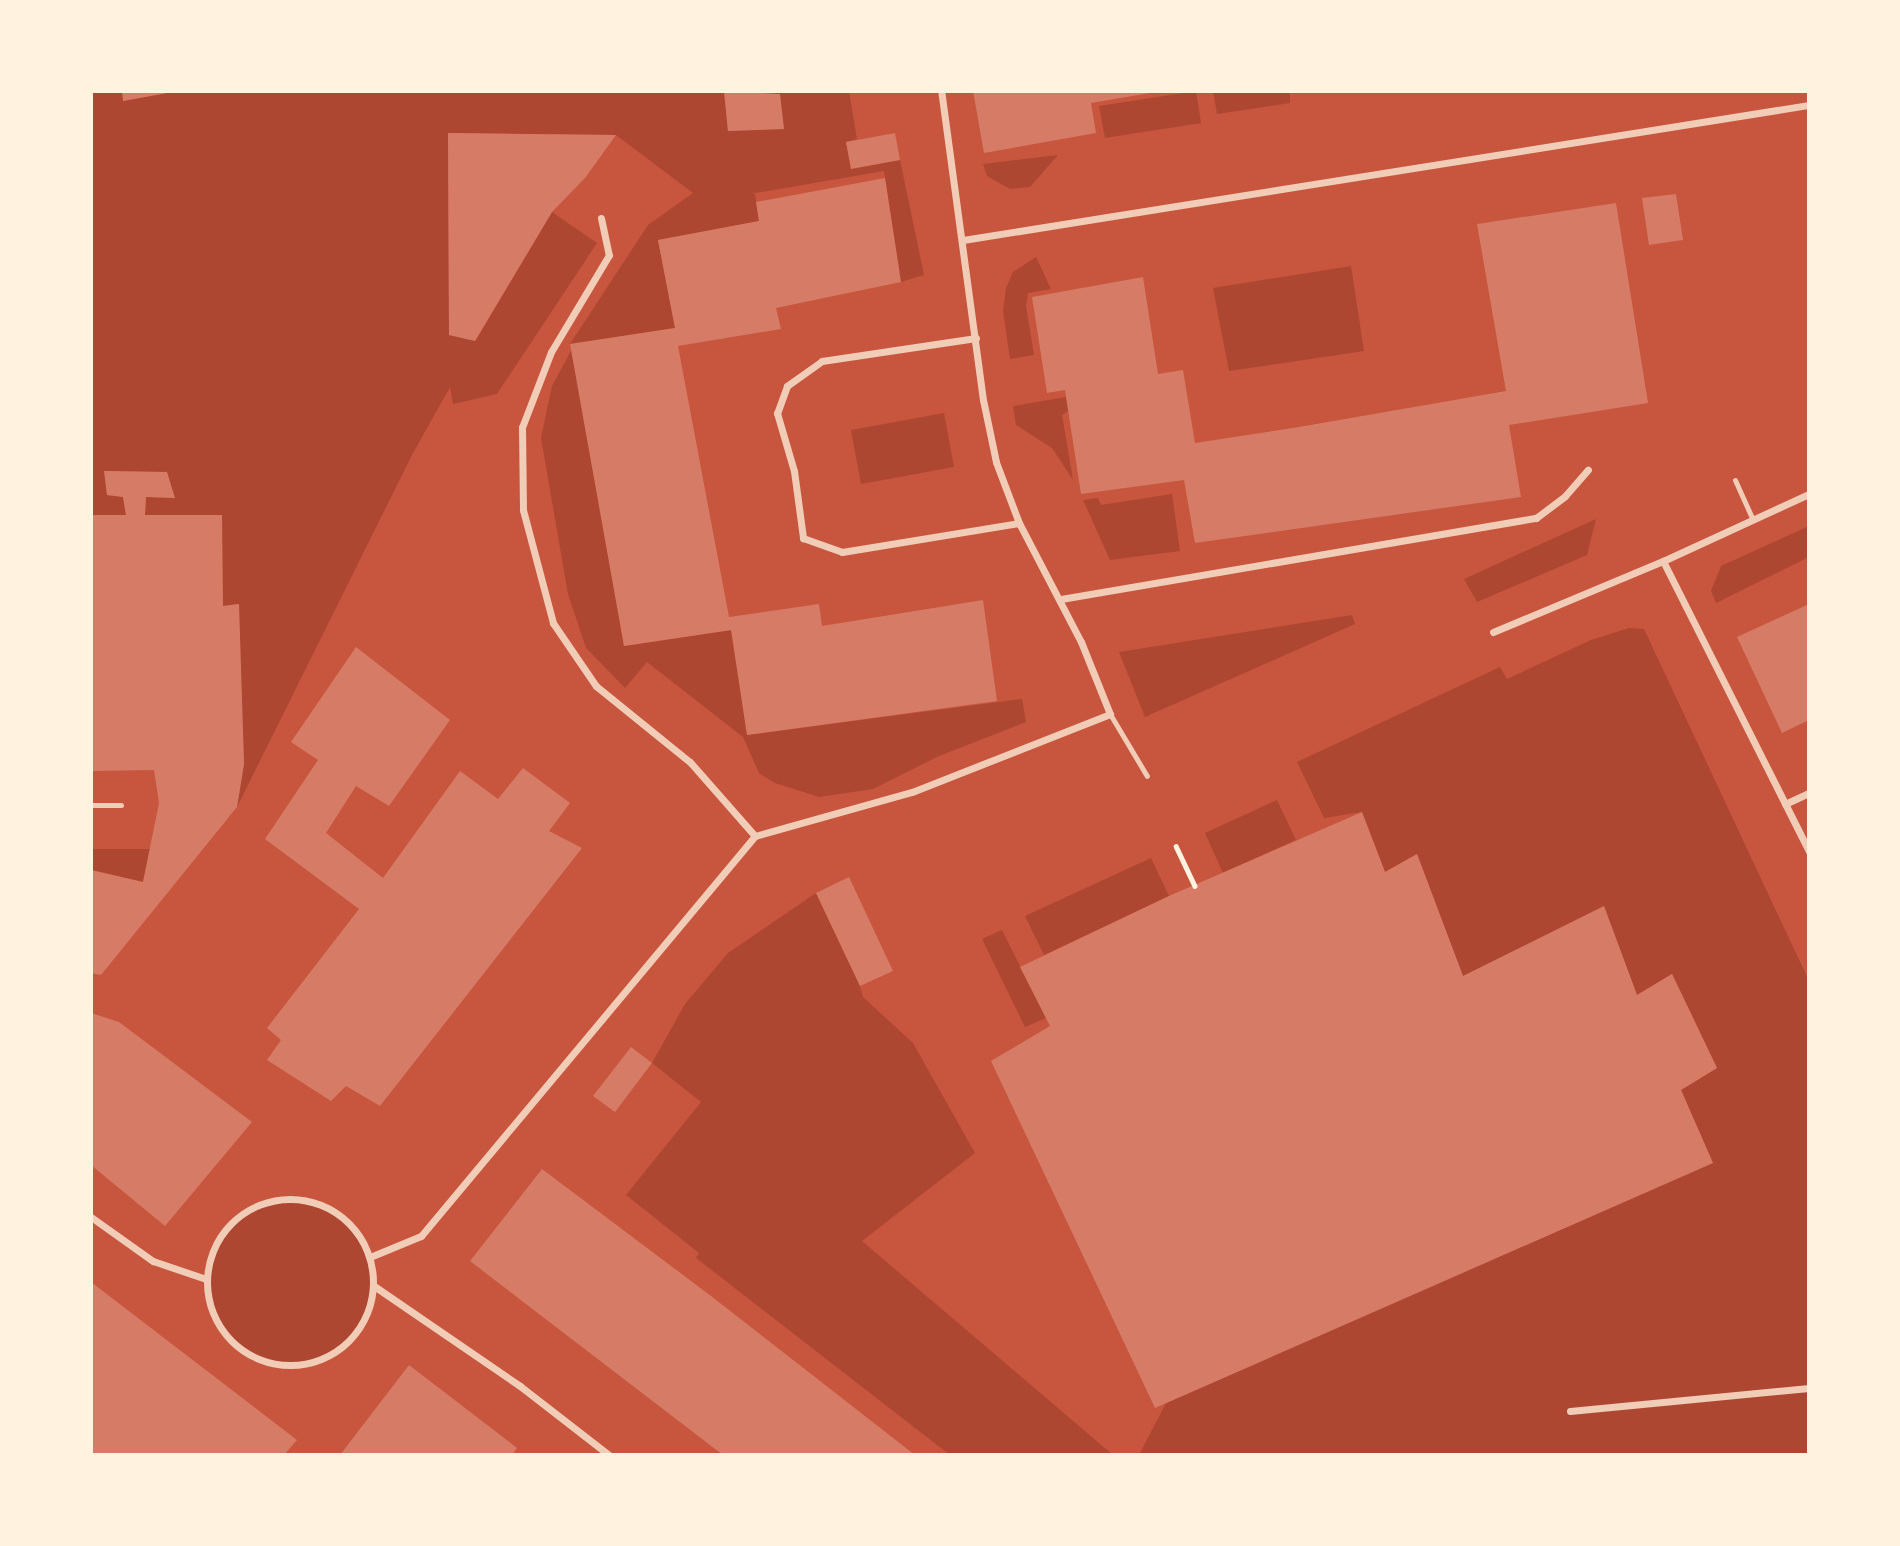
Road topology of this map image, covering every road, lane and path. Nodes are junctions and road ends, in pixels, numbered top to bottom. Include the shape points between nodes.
1 (941, 91) edge
2 (1809, 105) edge
3 (601, 218) dead end
4 (963, 240) junction
5 (976, 338) junction
6 (1588, 470) dead end
7 (1735, 480) dead end
8 (1809, 494) edge
9 (1753, 520) junction
10 (1019, 523) junction
11 (1663, 561) junction
12 (1061, 599) junction
13 (1493, 632) dead end
14 (1110, 714) junction
15 (1147, 776) dead end
16 (1809, 793) edge
17 (1785, 804) junction
18 (91, 805) edge
19 (121, 805) dead end
20 (755, 836) junction
21 (1176, 846) dead end
22 (1809, 851) edge
23 (1195, 886) dead end
24 (91, 1217) edge
25 (370, 1256) junction
26 (206, 1279) junction
27 (374, 1286) junction
28 (1809, 1388) edge
29 (1570, 1411) dead end
30 (609, 1455) edge

1 - 4 street
2 - 4 street
3 - 20 street via 609,256 551,352 522,427 523,510 553,623 596,685 690,762
4 - 5 street
5 - 10 street via 996,462
5 - 10 street via 822,361 787,386 777,413 794,471 803,538 842,552
6 - 12 street via 1565,496 1536,518
7 - 9 lane
8 - 9 street
9 - 11 street
10 - 12 street
11 - 13 street
11 - 17 street
12 - 14 street
14 - 15 lane
14 - 20 street via 912,792
16 - 17 street
17 - 22 street
18 - 19 lane
20 - 25 street via 421,1236
21 - 23 path
24 - 26 street via 153,1261
25 - 26 street via 360,1236 325,1205 279,1199 252,1208 223,1230 212,1251
25 - 27 street
26 - 27 street via 208,1301 223,1334 245,1353 272,1364 301,1365 329,1357 352,1339 368,1314
27 - 30 street via 520,1386
28 - 29 street

